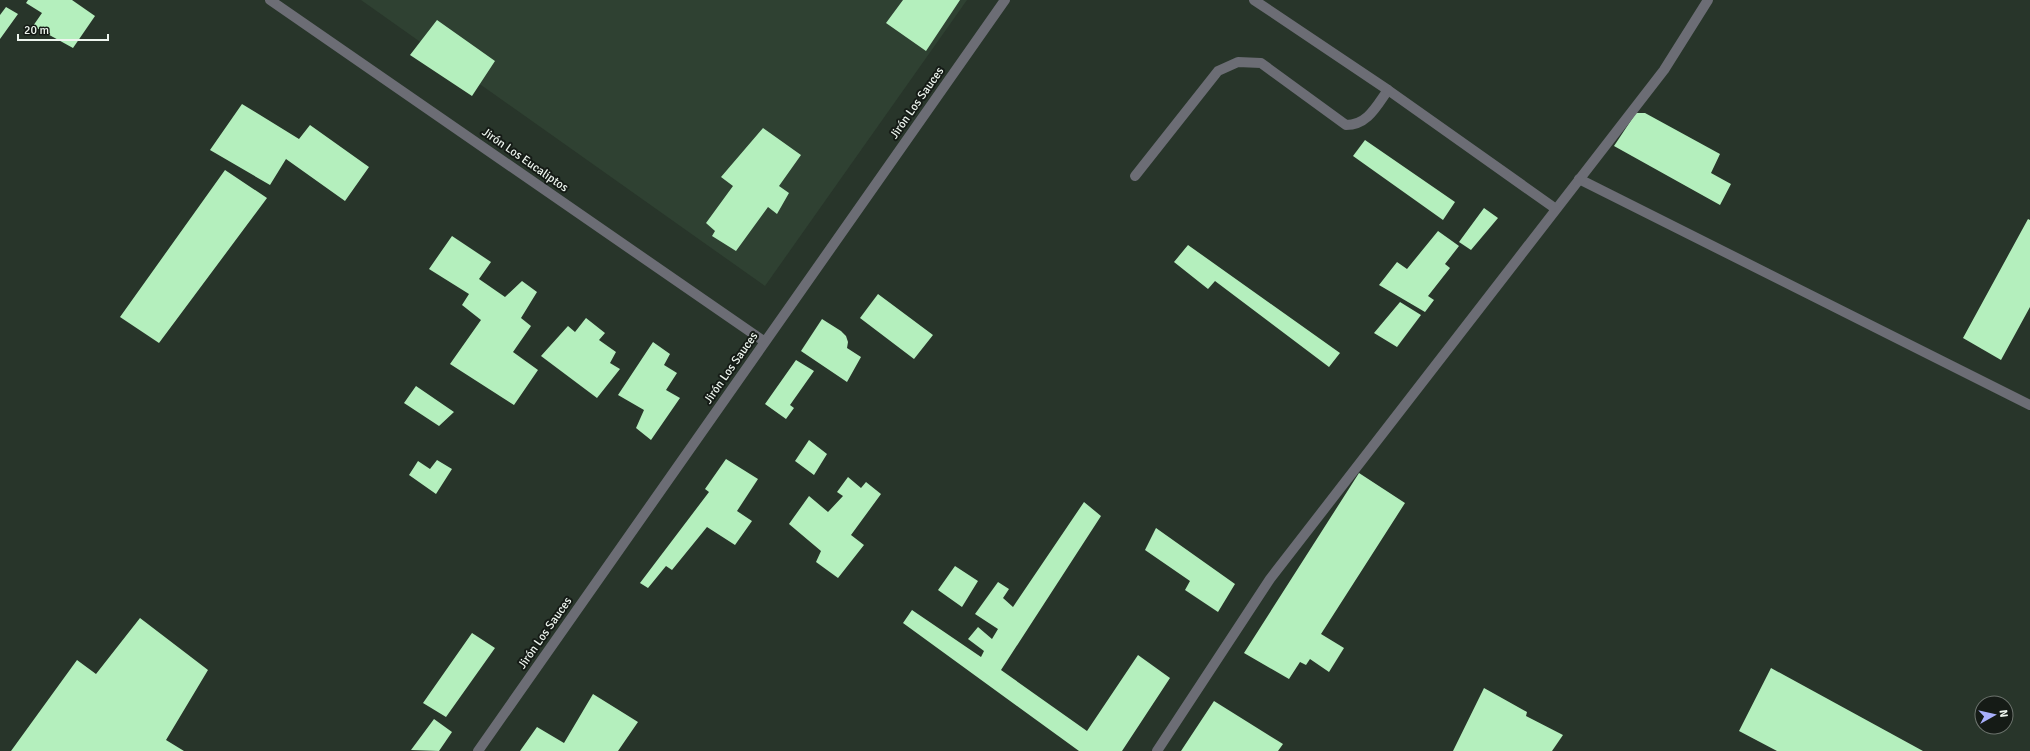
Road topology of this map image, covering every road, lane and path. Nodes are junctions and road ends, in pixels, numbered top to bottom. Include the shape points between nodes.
1 (270, 0) edge
2 (1005, 0) edge
3 (1254, 0) edge
4 (1708, 0) edge
5 (1388, 90) junction
6 (1135, 176) dead end
7 (1579, 179) junction
8 (1556, 209) junction
9 (765, 342) junction
10 (2030, 405) edge
11 (478, 751) edge
12 (1157, 751) edge

1 - 9 street, Jirón Los Eucaliptos
2 - 9 street, Jirón Los Sauces
3 - 5 street
4 - 7 street via 1664,70
5 - 6 street via 1369,117 1354,125 1346,125 1261,63 1238,62 1218,72
5 - 8 street
7 - 8 street
7 - 10 street
8 - 12 street via 1270,579
9 - 11 street, Jirón Los Sauces

